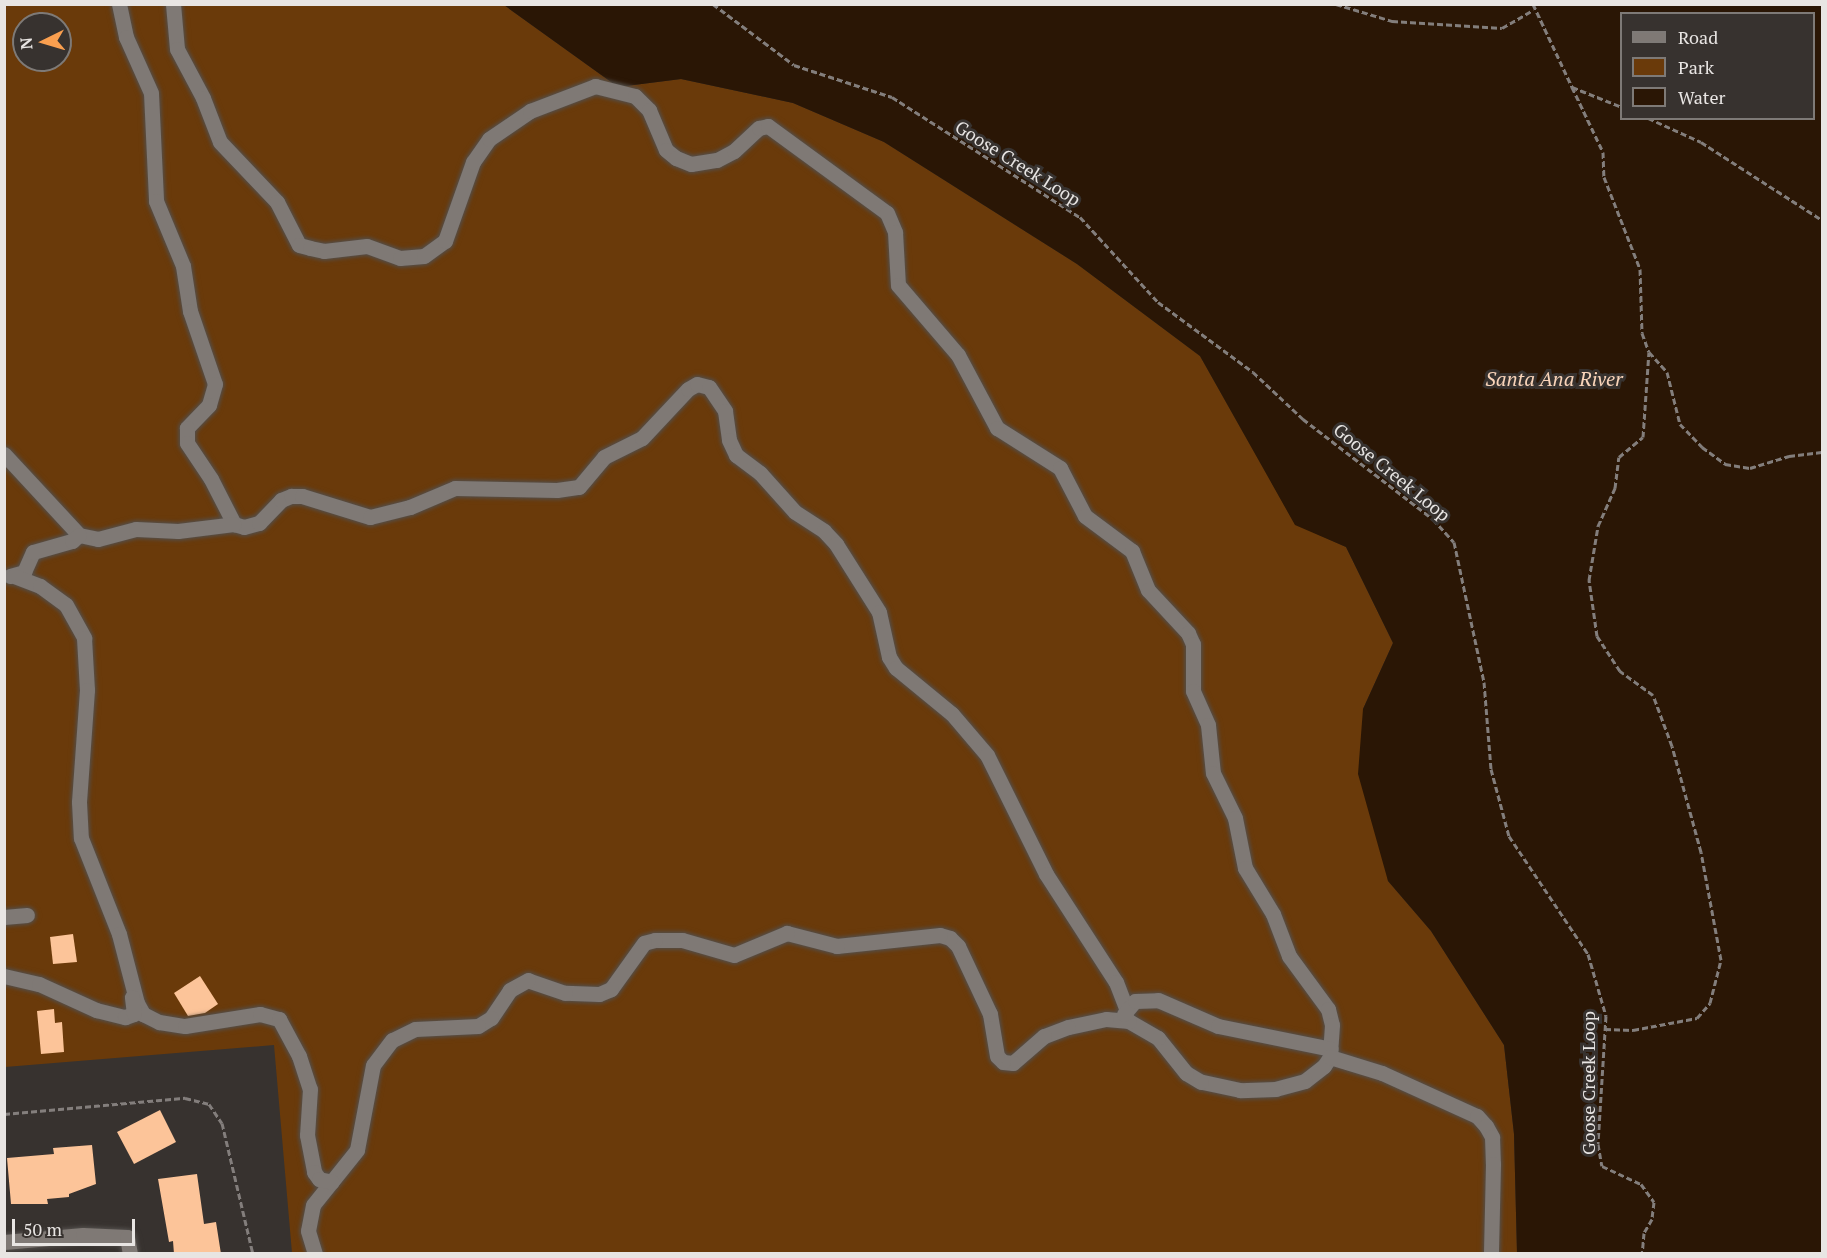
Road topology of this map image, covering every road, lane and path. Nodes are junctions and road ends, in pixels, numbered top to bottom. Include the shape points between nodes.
1 (119, 4) edge
2 (173, 4) edge
3 (713, 4) edge
4 (1336, 4) edge
5 (1533, 4) edge
6 (1533, 10) junction
7 (1572, 87) junction
8 (1620, 106) edge
9 (1652, 120) edge
10 (1822, 219) edge
11 (1649, 352) junction
12 (1822, 452) edge
13 (4, 454) edge
14 (234, 524) junction
15 (79, 535) junction
16 (8, 577) edge
17 (27, 915) dead end
18 (4, 917) edge
19 (4, 976) edge
20 (1124, 1014) junction
21 (1605, 1029) junction
22 (1330, 1053) junction
23 (4, 1114) edge
24 (332, 1182) junction
25 (4, 1242) edge
26 (130, 1254) edge
27 (253, 1254) edge
28 (315, 1254) edge
29 (1491, 1254) edge
30 (1642, 1254) edge

1 - 14 street via 126,36 151,93 156,201 183,266 190,310 215,384 209,405 188,428 187,443 211,478
2 - 22 street via 177,48 220,142 277,202 299,245 324,251 367,246 400,258 424,256 444,241 473,162 489,139 530,111 595,86 635,96 649,110 666,150 676,159 691,164 717,160 734,151 759,128 768,126 887,213 896,232 898,285 958,355 997,428 1060,468 1085,516 1132,551 1148,590 1188,633 1193,644 1193,691 1208,725 1213,774 1235,818 1245,868 1273,914 1289,956 1328,1009
3 - 21 path, Goose Creek Loop via 794,65 892,97 1080,217 1158,302 1253,372 1303,419 1406,496 1454,542 1484,682 1491,769 1509,836 1588,954 1606,1016
4 - 6 path via 1392,21 1502,28
5 - 6 path
6 - 7 path
7 - 8 path
7 - 11 path via 1603,152 1604,177 1640,269 1642,333
9 - 10 path via 1701,142
11 - 12 path via 1667,372 1680,424 1725,464 1750,468 1789,456
11 - 21 path via 1643,437 1619,457 1614,488 1598,526 1588,580 1597,636 1620,671 1653,695 1672,746 1701,852 1721,960 1710,1003 1697,1018 1633,1030
13 - 15 street
14 - 15 street via 178,531 136,528 98,539
14 - 20 street via 244,527 259,523 281,500 291,496 370,517 410,507 455,488 557,490 579,486 604,457 642,438 688,389 697,384 709,387 725,411 729,440 736,455 760,473 795,512 836,544 879,612 888,657 896,668 952,714 991,762 1046,874 1116,982
15 - 16 street via 72,541 33,552 24,572
16 - 19 street via 60,602 83,644 84,688 75,792 79,839 91,879 117,937 136,1007 134,1014 125,1017 96,1010 39,984
16 - 24 street via 40,586 66,605 84,638 87,690 79,802 81,838 118,934 137,1003 143,1014 185,1026 260,1014 279,1019 299,1056 310,1089 307,1135 315,1172 319,1179
17 - 18 street
20 - 22 street via 1135,1001 1169,1003 1218,1026
20 - 22 street via 1158,1038 1186,1074 1218,1087 1259,1090 1291,1086 1315,1074
20 - 24 street via 1044,1036 1013,1063 1004,1062 997,1056 990,1014 958,946 950,938 940,935 837,946 787,933 734,955 682,940 655,940 644,943 611,989 599,994 565,993 528,980 510,990 490,1018 478,1026 415,1029 392,1040 381,1051 370,1075 357,1150
21 - 30 path, Goose Creek Loop via 1600,1155 1602,1166 1641,1184 1654,1202
22 - 29 street via 1477,1116 1486,1126 1492,1137
23 - 27 path via 185,1098 209,1104 222,1123
24 - 28 street via 313,1205 308,1219
25 - 26 street via 83,1235 127,1236

